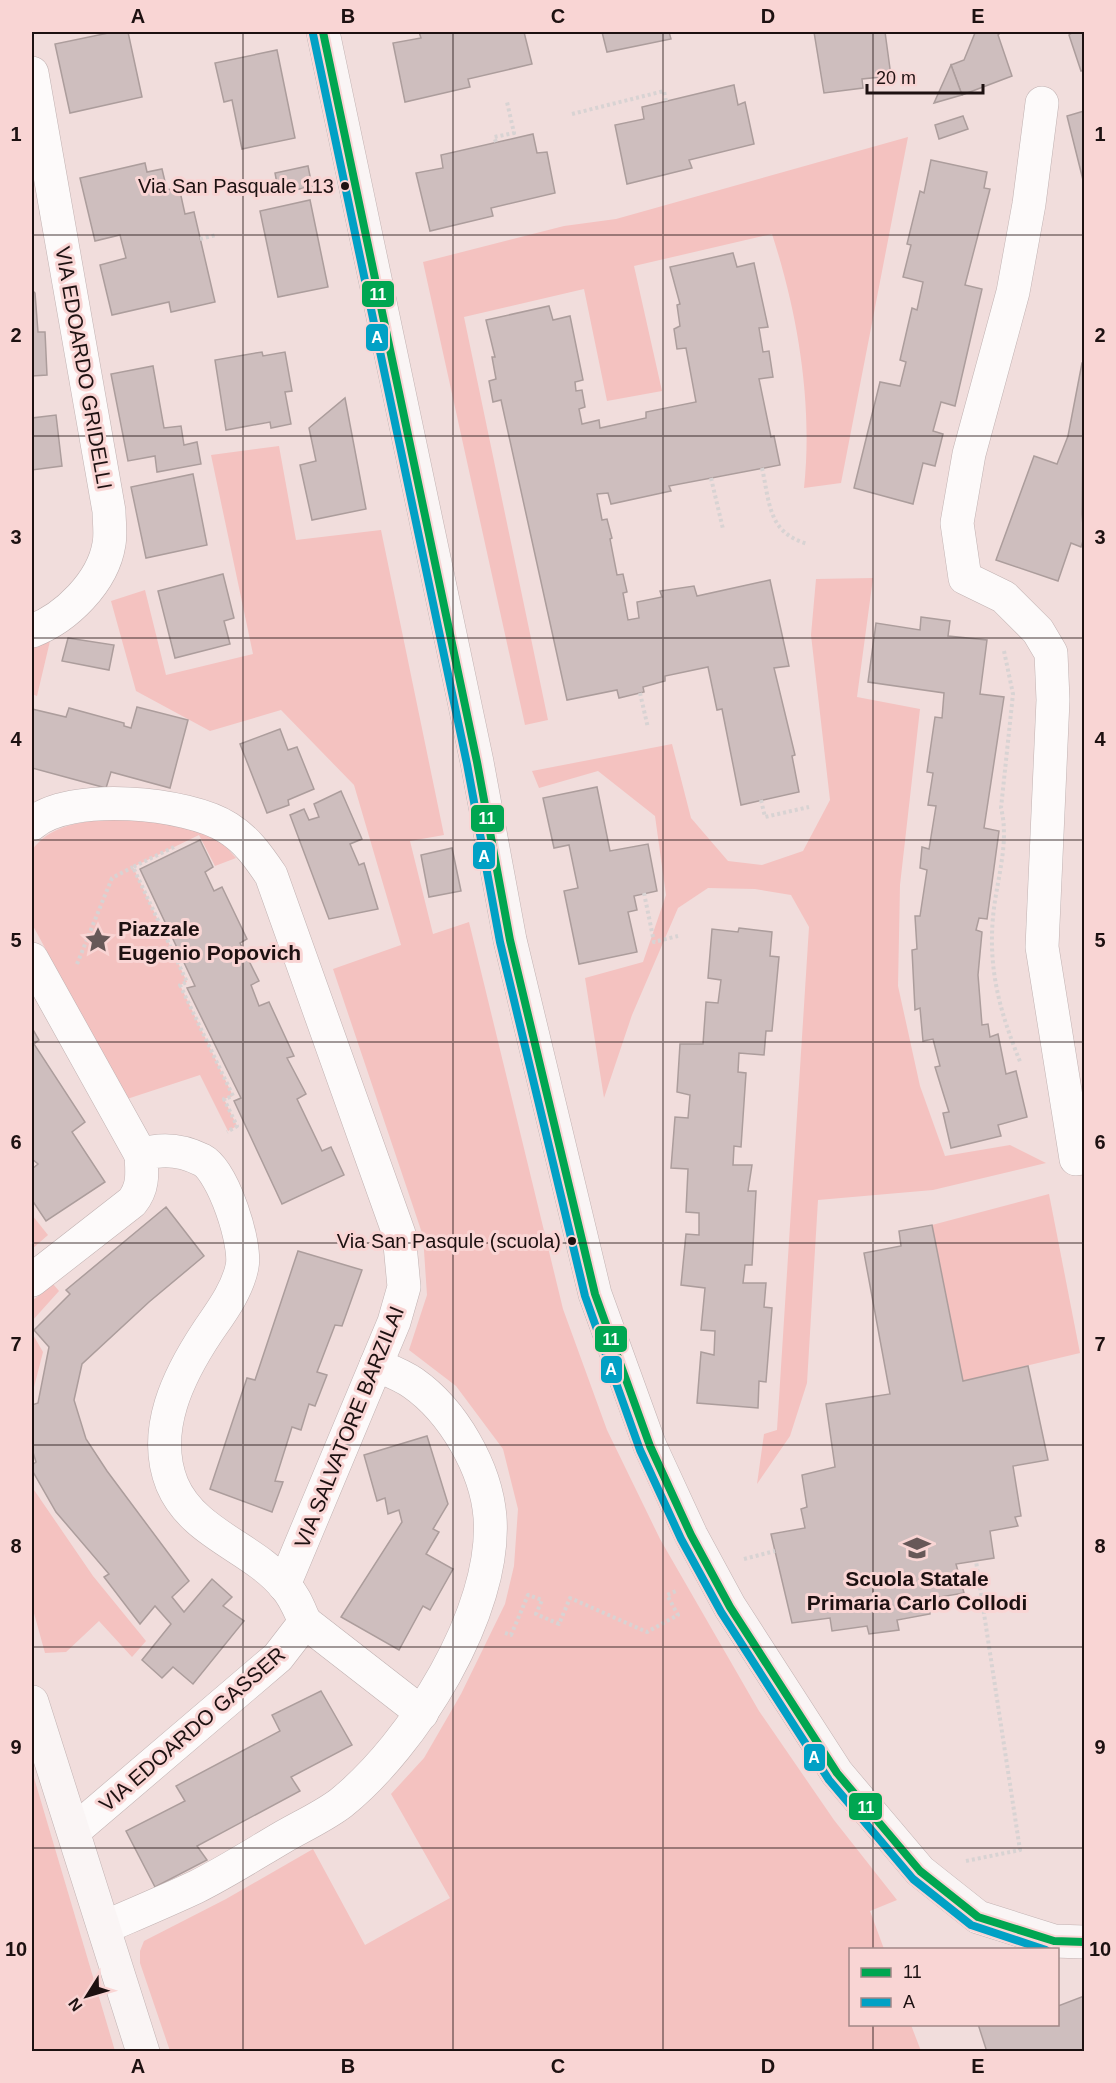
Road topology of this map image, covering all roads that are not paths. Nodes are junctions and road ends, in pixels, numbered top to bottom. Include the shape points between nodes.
1 (323, 32) edge
2 (32, 73) edge
3 (1041, 103) dead end
4 (32, 631) edge
5 (32, 824) edge
6 (32, 959) edge
7 (141, 1155) junction
8 (1084, 1158) edge
9 (32, 1280) edge
10 (376, 1365) junction
11 (284, 1585) junction
12 (304, 1622) junction
13 (32, 1702) edge
14 (422, 1713) junction
15 (74, 1831) junction
16 (105, 1927) junction
17 (1084, 1942) edge
18 (142, 2052) edge

1 - 17 street via 475,751 510,940 595,1294 650,1446 730,1607 837,1773 920,1871 978,1917 1054,1941
2 - 4 street, VIA EDOARDO GRIDELLI via 108,501 110,544 85,592 66,612
3 - 8 street via 1013,292 969,454 957,523 965,578 1004,597 1038,631 1051,654 1053,700 1042,947 1076,1159
5 - 10 street, VIA SALVATORE BARZILAI via 64,808 99,802 144,805 226,826 251,845 271,875 399,1234 404,1287
6 - 7 street
7 - 9 street via 142,1184 132,1202
7 - 11 street via 174,1150 204,1161 231,1207 241,1236 242,1267 228,1302 206,1334 167,1413 163,1441 172,1484 196,1520
10 - 11 street, VIA SALVATORE BARZILAI
10 - 14 street via 411,1381 448,1419 482,1478 490,1517 481,1588 459,1646
11 - 12 street
12 - 14 street
12 - 15 street, VIA EDOARDO GASSER via 278,1657
13 - 15 street
14 - 16 street via 384,1764 340,1804 197,1886
15 - 16 street
16 - 18 street

